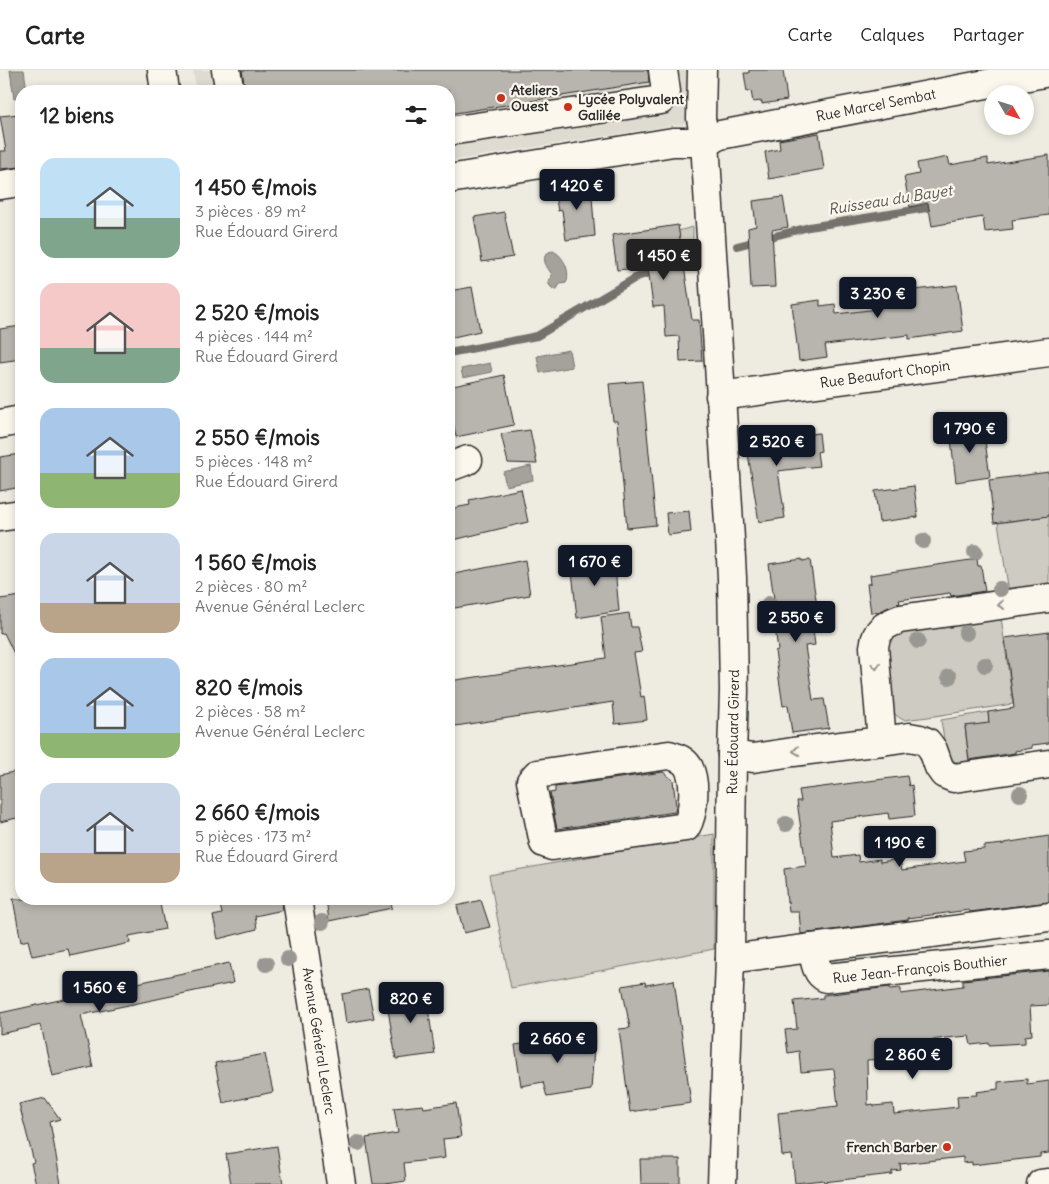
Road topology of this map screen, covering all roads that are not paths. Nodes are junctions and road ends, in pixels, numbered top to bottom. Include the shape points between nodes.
1 (162, 70) edge
2 (226, 70) edge
3 (663, 70) edge
4 (702, 70) edge
5 (1049, 72) edge
6 (164, 85) edge
7 (229, 85) edge
8 (455, 130) edge
9 (704, 142) junction
10 (455, 178) edge
11 (15, 183) edge
12 (0, 185) edge
13 (1049, 352) edge
14 (720, 396) junction
15 (15, 421) edge
16 (0, 424) edge
17 (15, 515) edge
18 (0, 517) edge
19 (1049, 598) edge
20 (882, 741) junction
21 (732, 755) junction
22 (1049, 764) edge
23 (732, 784) junction
24 (694, 788) junction
25 (298, 905) edge
26 (1049, 917) edge
27 (812, 948) junction
28 (1049, 955) edge
29 (730, 960) junction
30 (1049, 1183) edge
31 (340, 1184) edge
32 (722, 1184) edge
33 (1041, 1184) edge

1 - 6 street
2 - 7 street
3 - 8 street via 666,92 661,100
4 - 9 street, Rue Édouard Girerd
5 - 9 street, Rue Marcel Sembat via 720,135
9 - 10 street, Rue Marcel Sembat via 673,142
9 - 14 street, Rue Édouard Girerd
11 - 12 street
13 - 14 street, Rue Beaufort Chopin
14 - 21 street, Rue Édouard Girerd via 732,578
15 - 16 street
17 - 18 street
19 -> 20 street via 900,619 886,624 875,636 874,647
20 -> 21 street via 753,758
20 - 22 street via 909,737 927,742 938,767 954,778
21 - 23 street, Rue Édouard Girerd
23 - 24 street
23 - 29 street, Rue Édouard Girerd
24 - 24 street via 689,767 679,758 669,755 537,774 531,781 544,843 552,846 686,827 691,818
25 - 31 street, Avenue Général Leclerc
26 - 27 street
27 - 28 street, Rue Jean-François Bouthier via 820,976 826,978
27 - 29 street
29 - 32 street, Rue Édouard Girerd
30 - 33 street

